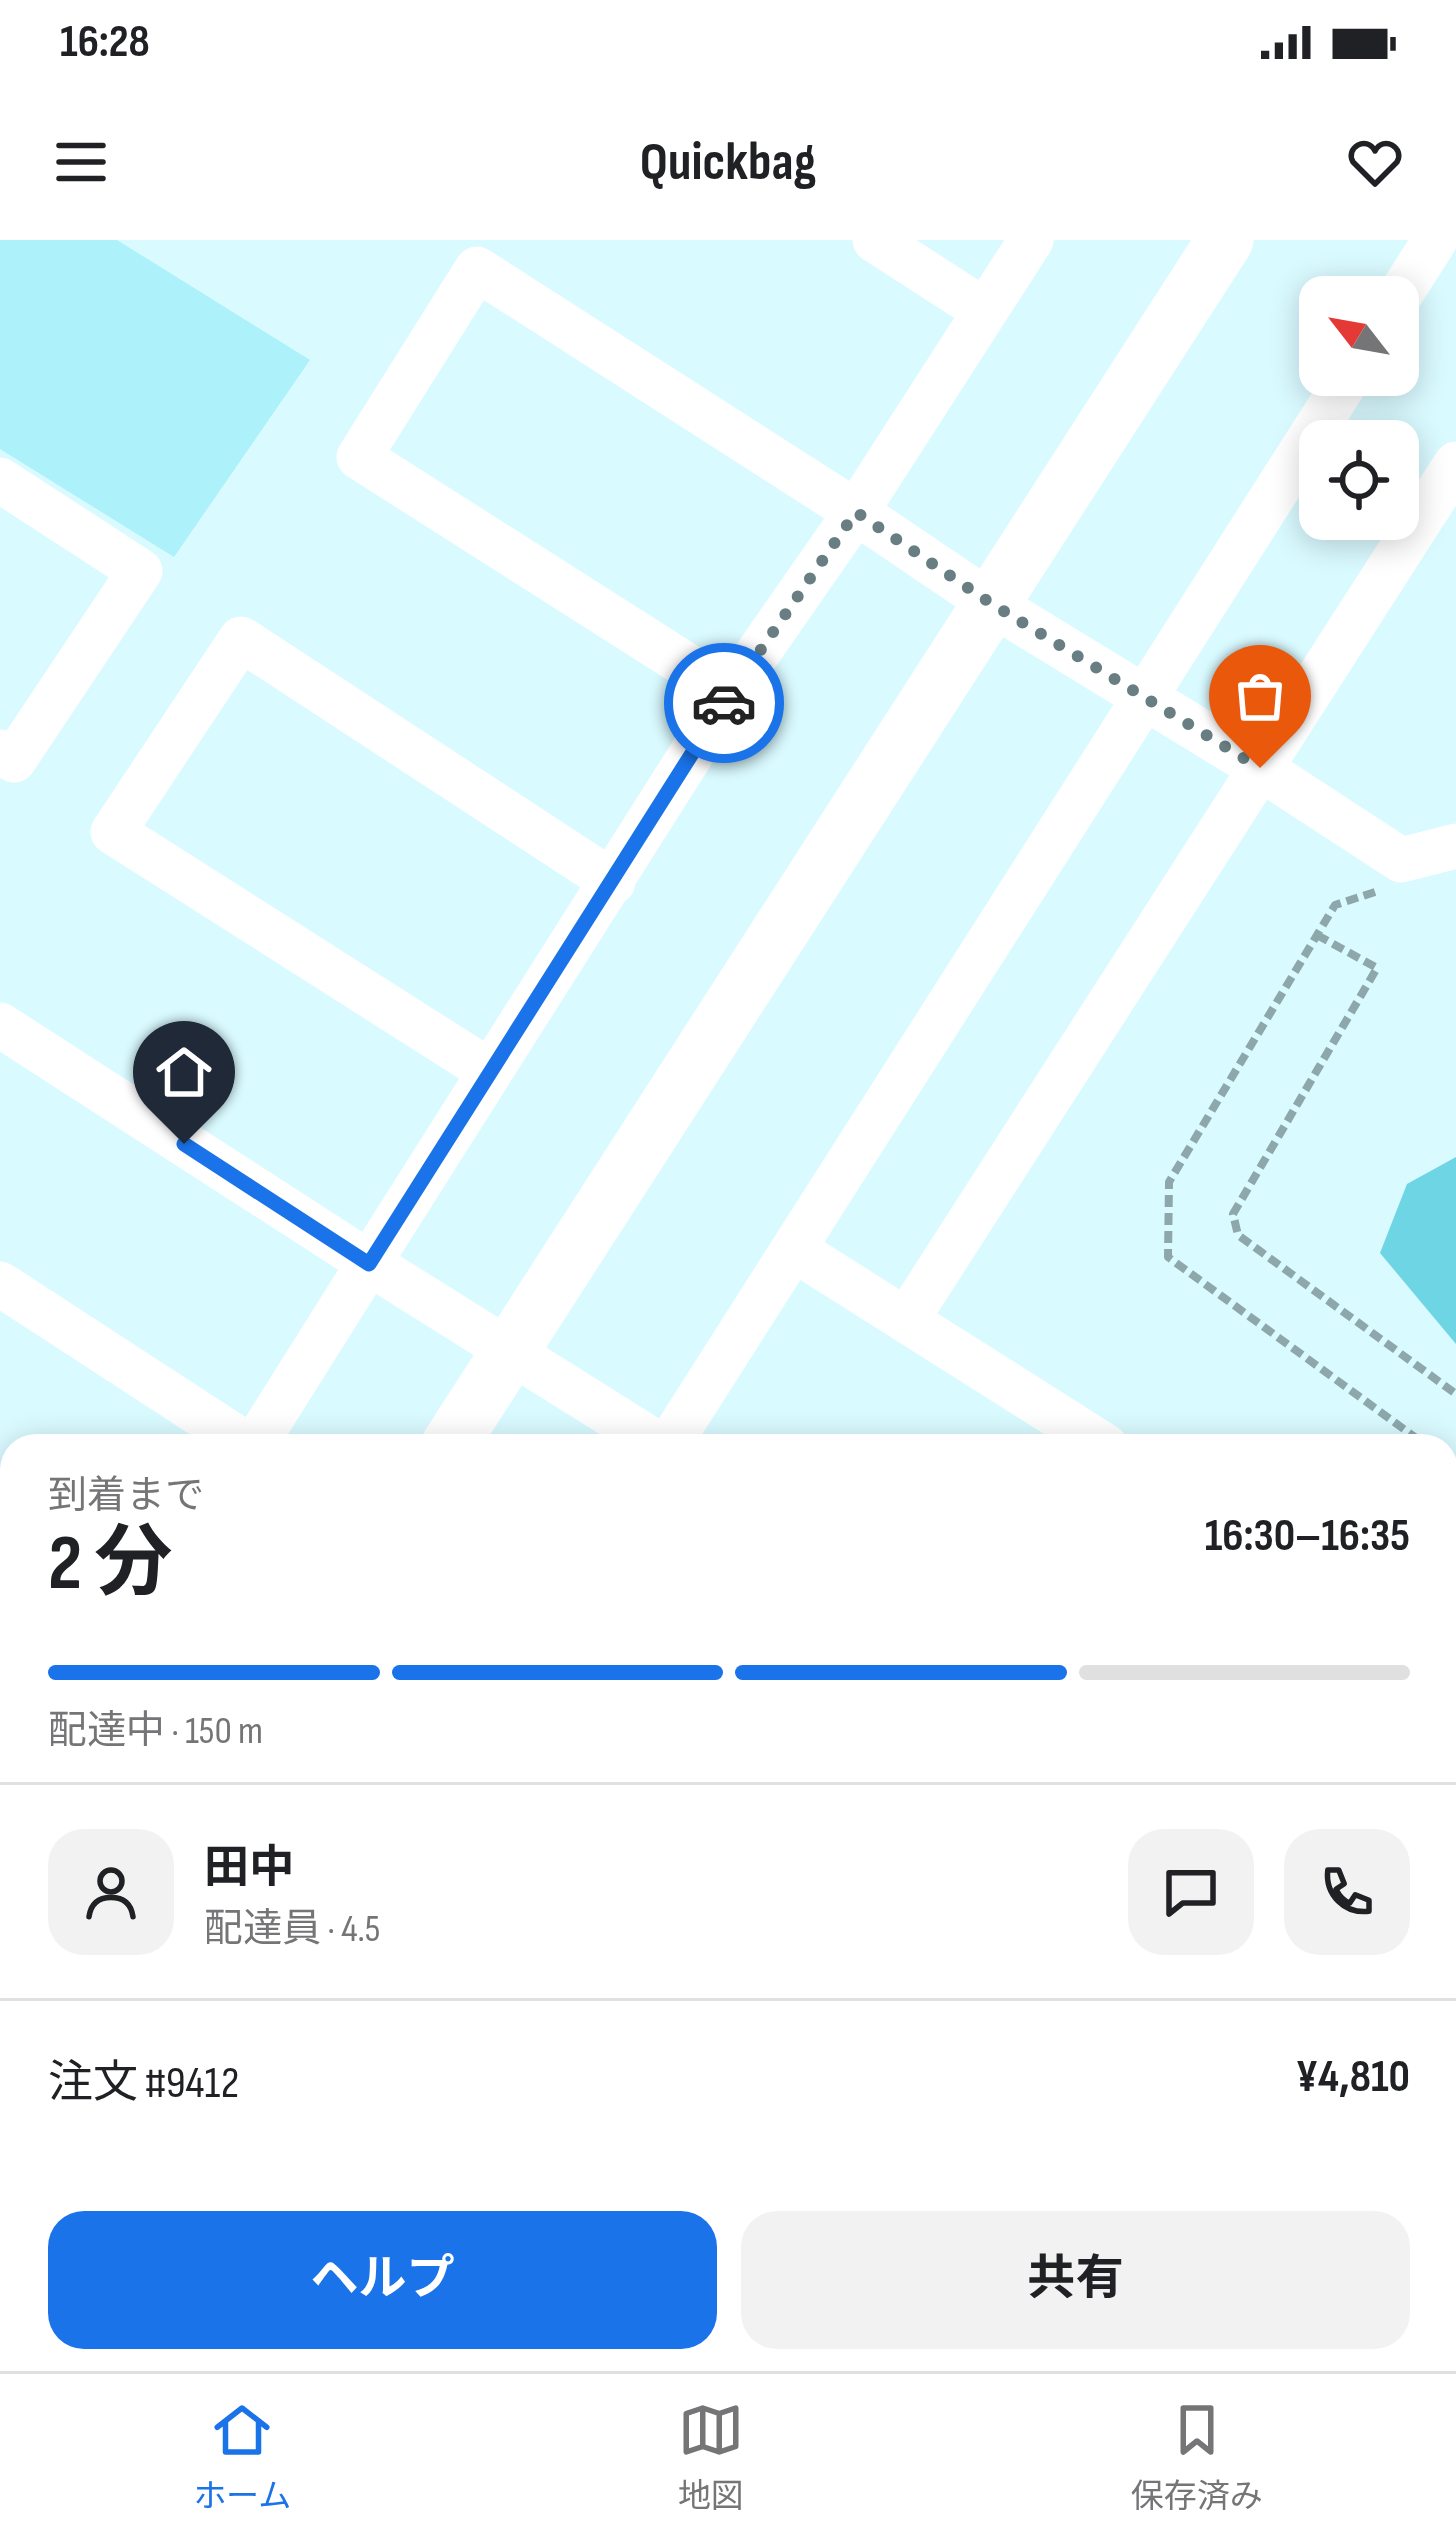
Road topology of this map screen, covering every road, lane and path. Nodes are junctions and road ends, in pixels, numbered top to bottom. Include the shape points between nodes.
1 (875, 240) edge
2 (1031, 240) edge
3 (1225, 240) edge
4 (1435, 240) edge
5 (1412, 276) edge
6 (985, 311) junction
7 (1337, 396) edge
8 (1456, 464) edge
9 (0, 480) edge
10 (856, 512) junction
11 (989, 602) junction
12 (730, 693) junction
13 (1147, 697) junction
14 (0, 752) edge
15 (1260, 768) junction
16 (1456, 846) edge
17 (613, 882) junction
18 (1396, 886) dead end
19 (1318, 935) junction
20 (0, 1025) edge
21 (489, 1071) junction
22 (795, 1250) junction
23 (369, 1264) junction
24 (0, 1284) edge
25 (907, 1319) junction
26 (509, 1352) junction
27 (1456, 1394) edge
28 (233, 1434) edge
29 (260, 1434) edge
30 (457, 1434) edge
31 (645, 1434) edge
32 (673, 1434) edge
33 (1086, 1434) edge
34 (1411, 1434) edge

1 - 6 street
2 - 6 street
3 - 11 street
4 - 5 street
6 - 10 street
7 - 13 street
8 - 15 street
9 - 14 street via 140,571 14,760
10 - 11 street
10 - 12 street
10 - 12 street via 477,269 359,457
11 - 13 street
11 - 26 street
12 - 17 street
13 - 15 street
13 - 22 street
15 - 16 street via 1401,860
15 - 25 street
17 - 21 street
17 - 21 street via 242,639 112,832
18 - 19 path via 1335,905
19 - 27 path via 1377,968 1233,1214 1238,1235
19 - 34 path via 1169,1182 1168,1257
20 - 23 street
21 - 23 street
22 - 25 street
22 - 32 street
23 - 26 street
23 - 29 street
24 - 28 street
25 - 33 street
26 - 30 street
26 - 31 street

